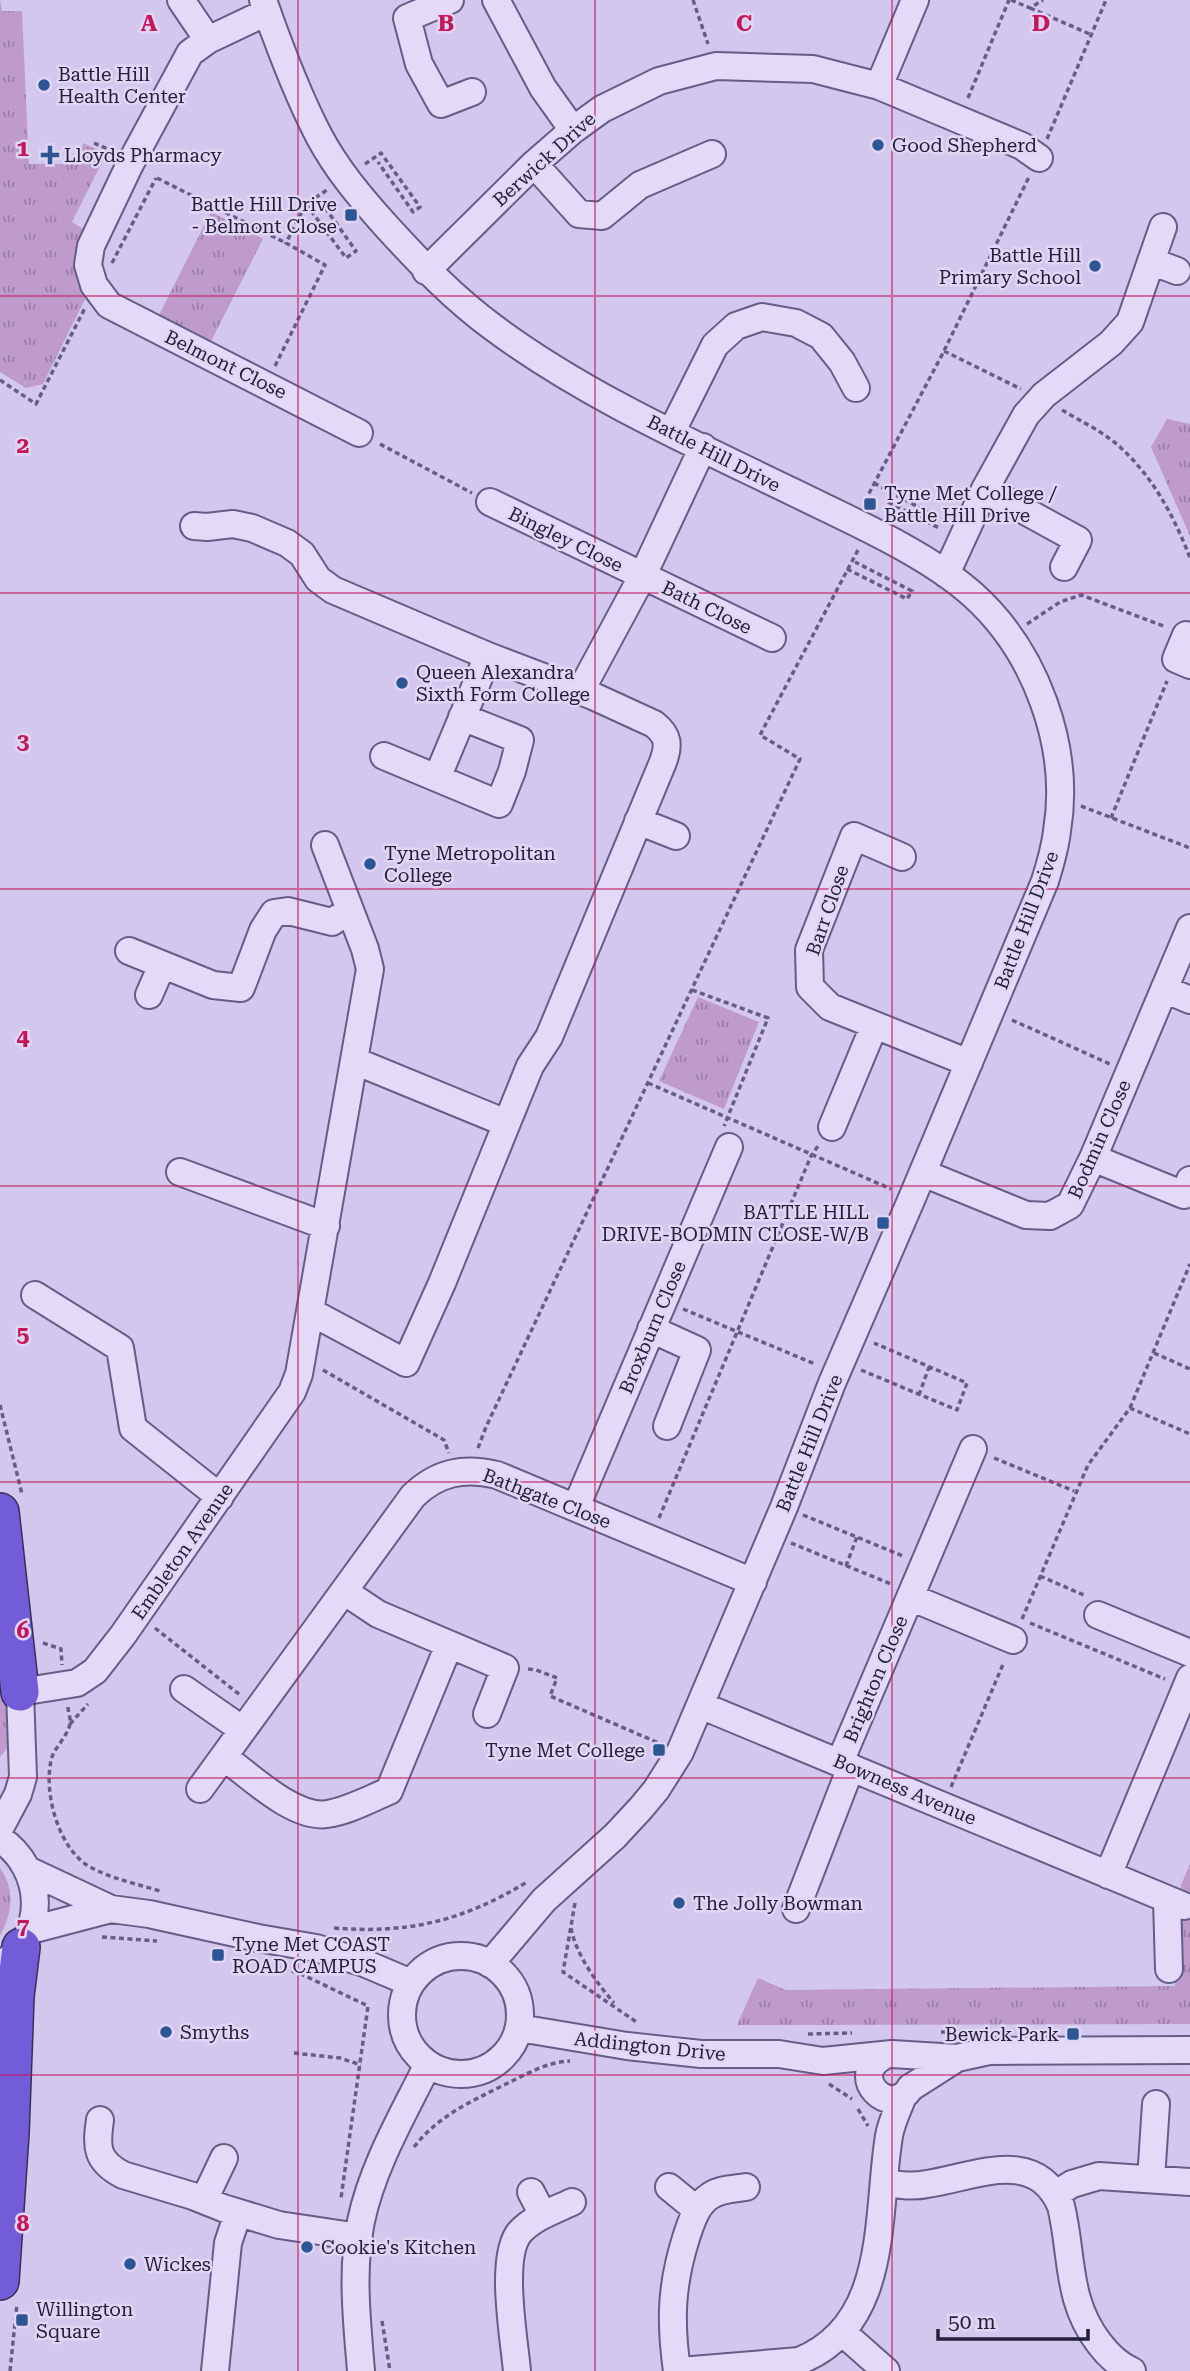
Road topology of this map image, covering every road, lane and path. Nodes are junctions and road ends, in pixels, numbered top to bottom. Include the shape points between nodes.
1 (181, 0) edge
2 (450, 0) edge
3 (496, 0) edge
4 (693, 0) edge
5 (915, 0) edge
6 (1010, 0) edge
7 (1043, 0) edge
8 (1106, 0) edge
9 (265, 6) edge
10 (1030, 8) junction
11 (1092, 35) junction
12 (208, 40) junction
13 (716, 66) junction
14 (879, 86) junction
15 (472, 92) dead end
16 (959, 119) junction
17 (573, 130) junction
18 (94, 143) dead end
19 (382, 153) dead end
20 (712, 155) dead end
21 (1039, 158) junction
22 (377, 162) dead end
23 (131, 164) junction
24 (534, 164) junction
25 (321, 202) dead end
26 (1163, 227) dead end
27 (286, 243) junction
28 (1151, 261) junction
29 (426, 271) junction
30 (1177, 271) dead end
31 (944, 351) junction
32 (266, 384) junction
33 (856, 388) dead end
34 (1034, 407) junction
35 (672, 431) junction
36 (359, 433) joint
37 (704, 447) junction
38 (874, 483) junction
39 (985, 489) junction
40 (489, 502) joint
41 (888, 502) dead end
42 (194, 526) dead end
43 (862, 526) junction
44 (1190, 558) edge
45 (855, 562) dead end
46 (1064, 567) dead end
47 (847, 569) junction
48 (946, 573) junction
49 (643, 575) junction
50 (1009, 635) junction
51 (772, 638) dead end
52 (1184, 653) edge
53 (488, 656) junction
54 (585, 681) junction
55 (462, 717) junction
56 (384, 756) dead end
57 (437, 778) junction
58 (1060, 797) junction
59 (1111, 818) junction
60 (638, 821) junction
61 (676, 836) dead end
62 (325, 845) dead end
63 (1190, 848) edge
64 (902, 857) dead end
65 (350, 910) junction
66 (1190, 928) edge
67 (129, 951) dead end
68 (162, 965) junction
69 (1164, 989) junction
70 (692, 990) junction
71 (149, 995) dead end
72 (1190, 1000) edge
73 (991, 1011) junction
74 (874, 1026) junction
75 (355, 1060) junction
76 (969, 1063) junction
77 (1129, 1073) junction
78 (648, 1083) junction
79 (727, 1119) junction
80 (506, 1123) junction
81 (832, 1127) joint
82 (729, 1147) joint
83 (811, 1156) junction
84 (1093, 1158) junction
85 (180, 1171) dead end
86 (923, 1173) junction
87 (1190, 1180) edge
88 (912, 1198) junction
89 (326, 1227) junction
90 (1190, 1264) edge
91 (35, 1295) dead end
92 (662, 1300) junction
93 (311, 1312) junction
94 (651, 1329) junction
95 (736, 1331) junction
96 (853, 1334) junction
97 (1154, 1353) junction
98 (303, 1359) junction
99 (839, 1367) junction
100 (929, 1367) junction
101 (1190, 1369) edge
102 (919, 1395) junction
103 (1130, 1408) junction
104 (667, 1426) dead end
105 (1190, 1434) edge
106 (973, 1449) joint
107 (463, 1471) junction
108 (1075, 1491) junction
109 (219, 1497) junction
110 (576, 1507) junction
111 (784, 1507) junction
112 (0, 1512) edge
113 (772, 1535) junction
114 (857, 1537) junction
115 (650, 1539) junction
116 (911, 1559) dead end
117 (846, 1566) junction
118 (753, 1582) junction
119 (345, 1592) junction
120 (906, 1593) junction
121 (1098, 1615) dead end
122 (152, 1625) dead end
123 (1013, 1640) joint
124 (449, 1645) junction
125 (1190, 1653) edge
126 (505, 1668) junction
127 (1188, 1683) edge
128 (184, 1689) dead end
129 (20, 1692) junction
130 (700, 1705) junction
131 (487, 1714) dead end
132 (251, 1720) junction
133 (680, 1752) junction
134 (52, 1757) dead end
135 (224, 1757) junction
136 (846, 1764) junction
137 (200, 1788) dead end
138 (943, 1805) junction
139 (0, 1828) edge
140 (0, 1839) edge
141 (28, 1870) junction
142 (1108, 1875) junction
143 (531, 1880) dead end
144 (169, 1894) dead end
145 (111, 1909) junction
146 (796, 1909) dead end
147 (330, 1927) dead end
148 (94, 1937) dead end
149 (162, 1942) dead end
150 (17, 1948) edge
151 (264, 1964) dead end
152 (490, 1964) junction
153 (1169, 1969) dead end
154 (411, 1983) junction
155 (616, 2006) joint
156 (519, 2028) junction
157 (1190, 2050) edge
158 (294, 2053) dead end
159 (892, 2056) junction
160 (957, 2058) junction
161 (580, 2061) dead end
162 (428, 2064) junction
163 (361, 2065) junction
164 (823, 2071) junction
165 (874, 2090) junction
166 (907, 2092) junction
167 (1156, 2104) dead end
168 (100, 2120) dead end
169 (889, 2133) junction
170 (411, 2151) dead end
171 (224, 2158) dead end
172 (1151, 2179) junction
173 (1190, 2182) edge
174 (884, 2183) junction
175 (669, 2187) dead end
176 (746, 2187) dead end
177 (531, 2192) dead end
178 (1056, 2194) junction
179 (204, 2200) junction
180 (572, 2202) dead end
181 (697, 2210) junction
182 (238, 2213) junction
183 (543, 2215) junction
184 (347, 2236) junction
185 (8, 2290) edge
186 (380, 2313) dead end
187 (842, 2332) junction
188 (10, 2371) edge
189 (215, 2371) edge
190 (361, 2371) edge
191 (390, 2371) edge
192 (517, 2371) edge
193 (678, 2371) edge
194 (886, 2371) edge
195 (1132, 2371) edge

1 - 12 street
2 - 15 street via 407,18 419,64 441,104
3 - 17 street via 543,88
4 - 13 path
5 - 14 street
6 - 10 path
6 - 16 path
7 - 10 path
8 - 11 path
9 - 12 street
9 - 29 street, Battle Hill Drive via 319,137 350,186
10 - 11 path
11 - 21 path
12 - 23 street via 190,53
13 - 14 street, Berwick Drive via 813,69
13 - 17 street, Berwick Drive via 659,81 602,108
14 - 16 street, Berwick Drive
16 - 21 street, Berwick Drive
17 - 24 street, Berwick Drive
18 - 23 path
19 - 22 path via 420,207 413,212
20 - 24 street via 640,185 602,216 579,214
21 - 31 path
23 - 27 path
23 - 32 street, Belmont Close via 91,246 88,265 97,290 109,305
24 - 29 street, Berwick Drive
25 - 27 path via 356,251 346,258 306,204
26 - 28 street
27 - 32 path via 325,265
28 - 30 street
28 - 34 street via 1130,322
29 - 35 street, Battle Hill Drive via 492,327 561,374
31 - 34 path
31 - 38 path
32 - 36 street, Belmont Close
33 - 35 street via 821,337 796,323 762,317 737,326 715,345
34 - 39 street
34 - 44 path via 1101,433 1121,448 1141,468
35 - 37 street, Battle Hill Drive
36 - 40 path
37 - 43 street, Battle Hill Drive
37 - 49 street
38 - 41 path via 947,522 943,530
38 - 43 path
39 - 46 street via 1078,540
39 - 48 street
40 - 49 street, Bingley Close
42 - 53 street via 233,524 288,543 333,590
43 - 47 path
43 - 48 street, Battle Hill Drive
45 - 47 path via 912,591 907,599
47 - 70 path via 760,735 800,759
48 - 50 street, Battle Hill Drive
49 - 51 street, Bath Close
49 - 54 street
50 - 52 path via 1060,602 1081,596
50 - 58 street, Battle Hill Drive via 1032,674 1050,722
52 - 59 path
53 - 54 street
53 - 55 street
54 - 60 street via 667,737 667,751
55 - 57 street
55 - 57 street via 520,740 499,804
56 - 57 street
58 - 59 path
58 - 73 street, Battle Hill Drive via 1058,830 1045,881
59 - 63 path
60 - 61 street
60 - 80 street via 549,1037 530,1066
62 - 65 street, Embleton Avenue
64 - 74 street, Barr Close via 854,836 809,950 810,987 820,999
65 - 68 street via 332,922 289,911 274,913 237,997
65 - 75 street, Embleton Avenue via 370,969
66 - 69 street, Bodmin Close
67 - 68 street
68 - 71 street
69 - 72 street
69 - 77 street, Bodmin Close
70 - 78 path
70 - 79 path via 768,1018
73 - 76 street, Battle Hill Drive
73 - 77 path
74 - 76 street, Barr Close
74 - 81 street
75 - 80 street
75 - 89 street, Embleton Avenue
76 - 86 street, Battle Hill Drive
77 - 84 street, Bodmin Close
78 - 79 path
78 - 107 path
79 - 82 path via 717,1140
79 - 83 path
80 - 93 street via 406,1363
81 - 83 path
82 - 92 street, Broxburn Close
83 - 88 path
83 - 95 path
84 - 86 street, Bodmin Close via 1070,1205 1050,1216 1026,1215
84 - 87 street via 1184,1195
85 - 89 street
86 - 88 street, Battle Hill Drive
88 - 96 street, Battle Hill Drive
89 - 93 street, Embleton Avenue
90 - 97 path
91 - 109 street via 120,1348 133,1428
92 - 94 street, Broxburn Close
92 - 95 path
93 - 98 street, Embleton Avenue
94 - 104 street via 697,1350
94 - 110 street, Broxburn Close
95 - 99 path
95 - 115 path
96 - 99 street, Battle Hill Drive
96 - 100 path
97 - 101 path
97 - 103 path
98 - 107 path via 444,1440
98 - 109 street, Embleton Avenue via 292,1392
99 - 102 path
99 - 111 street, Battle Hill Drive
100 - 102 path
100 - 102 path via 967,1383 957,1410
103 - 105 path
103 - 108 path via 1088,1465
106 - 108 path
106 - 120 street, Brighton Close
107 - 110 street, Bathgate Close via 497,1475
107 - 119 street, Bathgate Close via 432,1481 414,1496
108 - 127 path via 1021,1620
109 - 129 street, Embleton Avenue via 95,1671 77,1683
110 - 115 street, Bathgate Close
111 - 113 street, Battle Hill Drive
111 - 114 path
112 - 129 highway
113 - 117 path
113 - 118 street, Battle Hill Drive
114 - 116 path
114 - 117 path
115 - 118 street, Bathgate Close
117 - 120 path
118 - 130 street, Battle Hill Drive
119 - 124 street via 378,1615
119 - 132 street, Bathgate Close
120 - 123 street, Brighton Close
120 - 136 street, Brighton Close
121 - 125 street
122 - 132 path
123 - 138 path
124 - 126 street
124 - 135 street via 389,1791 340,1811 309,1814
126 - 131 street
126 - 133 path via 536,1670 557,1678 550,1696
127 - 142 street
128 - 132 street
129 - 139 street via 23,1777
130 - 133 street, Battle Hill Drive
130 - 136 street, Bowness Avenue
132 - 135 street, Bathgate Close
133 - 152 street, Battle Hill Drive via 641,1808 544,1900
134 - 144 path via 52,1806 74,1853 92,1869
135 - 137 street, Bathgate Close
136 - 138 street, Bowness Avenue
136 - 146 street, Brighton Close
138 - 142 street, Bowness Avenue
140 - 141 street
141 - 145 street
141 - 150 street via 35,1894 34,1918
142 - 153 street, Bowness Avenue via 1175,1903
143 - 147 path via 472,1912 427,1925 369,1931
145 - 150 street
145 - 154 street via 316,1948
148 - 149 path
150 - 185 highway
151 - 163 path via 299,1973 368,2006
152 - 154 street via 465,1956 450,1958 424,1969
152 - 156 street via 516,1992
154 - 162 street via 405,1997 405,2032 410,2045
155 - 155 path via 575,1942 571,1923 563,1972
156 - 162 street via 504,2055 484,2070 456,2074
156 - 164 street, Addington Drive via 701,2054 779,2054
157 - 160 street, Addington Drive via 989,2051
158 - 163 path
159 - 160 street, Addington Drive
159 - 164 street, Addington Drive
159 - 165 street via 877,2059 869,2072
159 - 166 street via 913,2071
160 - 166 street, Addington Drive
161 - 170 path via 549,2065 469,2102 432,2127
162 - 184 street
163 - 184 path
164 - 165 street, Addington Drive
164 - 169 path via 853,2101 869,2129
165 - 166 street via 890,2099
165 - 169 street
166 - 169 street
167 - 172 street
168 - 179 street via 99,2149 112,2170
169 - 174 street
171 - 179 street
172 - 173 street
172 - 178 street via 1088,2178
174 - 178 street via 927,2185 1006,2169 1035,2176
174 - 187 street via 867,2288
175 - 181 street
176 - 181 street via 712,2194
177 - 183 street
178 - 195 street via 1082,2317 1109,2356
179 - 182 street
180 - 183 street
181 - 193 street via 673,2286
182 - 184 street
182 - 189 street via 228,2243
183 - 192 street via 519,2234 510,2251
184 - 190 street via 356,2281
185 - 188 path
186 - 191 path
187 - 193 street via 815,2355 799,2361
187 - 194 street

